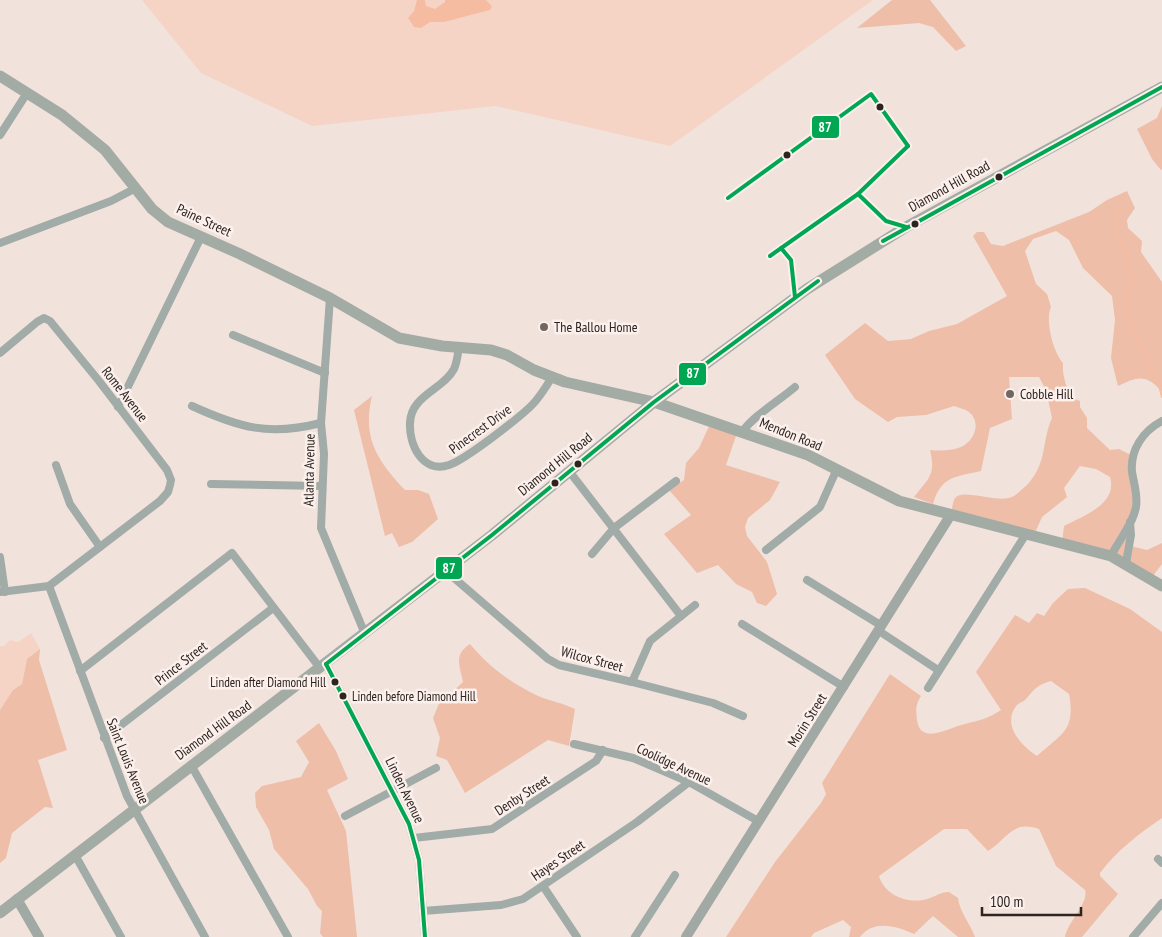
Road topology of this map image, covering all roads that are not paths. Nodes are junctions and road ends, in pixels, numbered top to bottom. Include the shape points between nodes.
1 (0, 76) edge
2 (1162, 87) edge
3 (27, 93) junction
4 (0, 135) edge
5 (136, 188) junction
6 (202, 237) junction
7 (0, 243) edge
8 (330, 298) junction
9 (234, 335) dead end
10 (399, 338) joint
11 (459, 346) junction
12 (0, 353) edge
13 (324, 373) junction
14 (552, 377) junction
15 (796, 387) dead end
16 (654, 402) junction
17 (192, 406) dead end
18 (118, 407) junction
19 (1162, 421) edge
20 (321, 423) junction
21 (743, 431) junction
22 (56, 465) dead end
23 (569, 471) junction
24 (836, 471) junction
25 (676, 481) dead end
26 (211, 484) dead end
27 (321, 486) junction
28 (950, 516) junction
29 (1130, 522) junction
30 (614, 528) junction
31 (1026, 534) junction
32 (100, 547) junction
33 (766, 550) dead end
34 (592, 554) dead end
35 (1111, 556) junction
36 (0, 557) edge
37 (1126, 563) junction
38 (446, 570) junction
39 (807, 580) dead end
40 (49, 586) junction
41 (1162, 586) edge
42 (2, 592) edge
43 (696, 605) dead end
44 (274, 608) junction
45 (681, 616) junction
46 (742, 624) dead end
47 (881, 629) junction
48 (364, 634) junction
49 (323, 666) junction
50 (938, 670) junction
51 (80, 671) junction
52 (632, 682) junction
53 (844, 687) junction
54 (928, 688) dead end
55 (743, 716) dead end
56 (104, 738) junction
57 (574, 744) dead end
58 (603, 750) junction
59 (191, 765) junction
60 (436, 768) dead end
61 (689, 782) junction
62 (393, 791) junction
63 (133, 809) junction
64 (345, 816) dead end
65 (758, 822) junction
66 (414, 838) junction
67 (75, 855) junction
68 (675, 875) dead end
69 (542, 886) junction
70 (17, 899) junction
71 (1162, 903) edge
72 (423, 911) junction
73 (0, 913) edge
74 (39, 937) edge
75 (122, 937) edge
76 (205, 937) edge
77 (288, 937) edge
78 (425, 937) edge
79 (577, 937) edge
80 (635, 937) edge
81 (686, 937) edge
82 (1133, 937) edge

1 - 3 main road, Paine Street
2 - 16 main road, Diamond Hill Road via 906,227 825,276
3 - 4 street
3 - 5 main road, Paine Street via 62,115 105,150
5 - 6 main road, Paine Street via 152,209 168,222
5 - 7 street via 111,201
6 - 8 main road, Paine Street
6 - 18 street
8 - 10 main road, Paine Street
8 - 13 street, Atlanta Avenue
9 - 13 street
10 - 11 main road, Mendon Road
11 - 14 main road, Mendon Road via 507,355
11 - 14 street, Pinecrest Drive via 454,369 414,408 410,421 410,442 414,450 424,461 434,465 449,465 484,443 533,404
12 - 18 street, Rome Avenue via 44,318 50,321
13 - 20 street, Atlanta Avenue
14 - 16 main road, Mendon Road via 597,391
15 - 21 street via 751,420
16 - 21 main road, Mendon Road
16 - 23 main road, Diamond Hill Road
17 - 20 street via 223,420 269,431
18 - 32 street, Rome Avenue via 167,470 171,480 168,492
19 - 29 street via 1146,433 1133,453 1136,503
20 - 27 street, Atlanta Avenue via 324,454
21 - 24 main road, Mendon Road via 808,456
22 - 32 street via 70,504
23 - 30 street
23 - 38 main road, Diamond Hill Road
24 - 28 main road, Mendon Road via 887,497
24 - 33 street via 820,507
25 - 30 street
26 - 27 street
27 - 48 street, Atlanta Avenue via 321,528
28 - 31 main road, Mendon Road
28 - 47 street, Morin Street
29 - 35 street
29 - 37 street
30 - 34 street
30 - 45 street
31 - 35 main road, Mendon Road
31 - 50 street
32 - 40 street
35 - 37 main road, Mendon Road
36 - 42 street
37 - 41 main road, Mendon Road
38 - 48 main road, Diamond Hill Road
38 - 52 street, Wilcox Street via 548,659 559,665
39 - 47 street
40 - 42 street
40 - 51 street, Saint Louis Avenue
43 - 45 street, Wilcox Street
44 - 49 street
44 - 51 street via 232,553
44 - 56 street, Prince Street
45 - 52 street, Wilcox Street via 650,641
46 - 53 street
47 - 50 street
47 - 53 street, Morin Street
48 - 49 main road, Diamond Hill Road
49 - 59 main road, Diamond Hill Road
49 - 62 street, Linden Avenue
50 - 54 street
51 - 56 street, Saint Louis Avenue
52 - 55 street via 713,703
53 - 65 street, Morin Street
56 - 63 street, Saint Louis Avenue
57 - 58 street, Coolidge Avenue
58 - 61 street, Coolidge Avenue via 633,758
58 - 66 street, Denby Street via 596,761 492,829
59 - 63 main road, Diamond Hill Road
59 - 77 street
60 - 62 street
61 - 65 street, Coolidge Avenue
61 - 69 street, Hayes Street via 637,822
62 - 64 street
62 - 66 street, Linden Avenue
63 - 67 main road, Diamond Hill Road
63 - 76 street, Saint Louis Avenue
65 - 81 street, Morin Street
66 - 72 street, Linden Avenue
67 - 70 main road, Diamond Hill Road
67 - 75 street
68 - 80 street
69 - 72 street, Hayes Street via 509,903
69 - 79 street
70 - 73 main road, Diamond Hill Road
70 - 74 street
71 - 82 street
72 - 78 street, Linden Avenue

